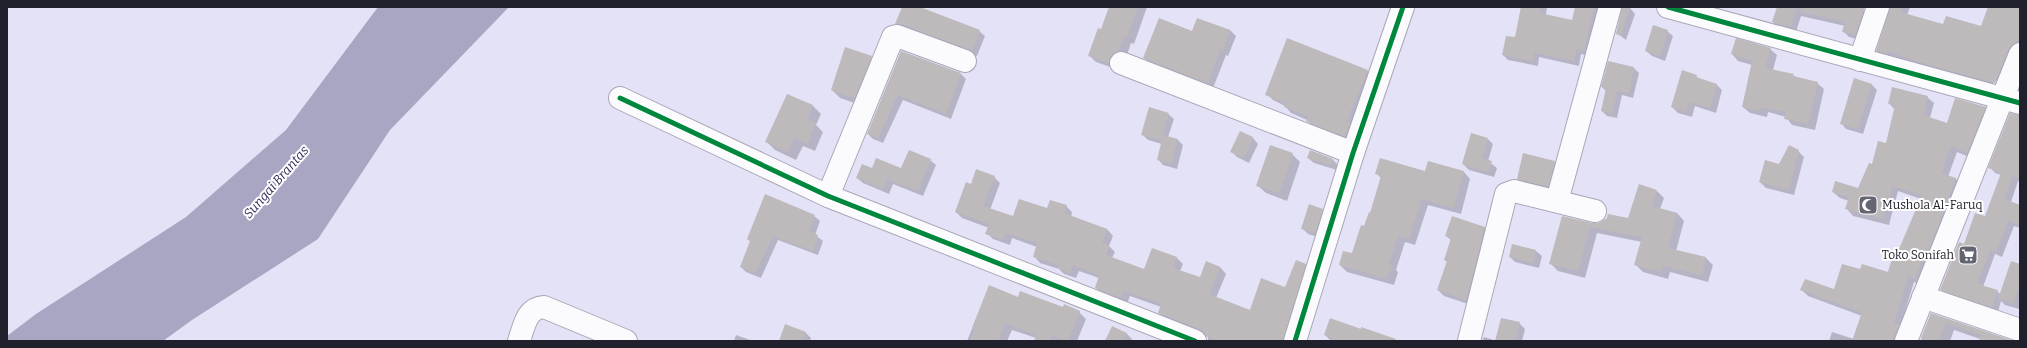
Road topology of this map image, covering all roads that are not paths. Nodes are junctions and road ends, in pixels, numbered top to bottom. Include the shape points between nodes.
1 (1403, 7) edge
2 (1610, 7) edge
3 (1668, 7) edge
4 (1878, 7) edge
5 (2020, 54) edge
6 (1860, 60) junction
7 (965, 61) dead end
8 (1121, 63) dead end
9 (620, 98) dead end
10 (2011, 101) edge
11 (1353, 152) junction
12 (828, 196) junction
13 (1557, 201) junction
14 (1595, 211) dead end
15 (1923, 297) junction
16 (2020, 330) edge
17 (519, 341) edge
18 (626, 341) edge
19 (1195, 341) edge
20 (1295, 341) edge
21 (1468, 341) edge
22 (1906, 341) edge

1 - 11 street
2 - 13 street
3 - 6 street
4 - 6 street
5 - 10 street
6 - 10 street
7 - 12 street via 897,36 893,37
8 - 11 street
9 - 12 street
10 - 15 street
11 - 20 street
12 - 19 street
13 - 14 street
13 - 21 street via 1514,191 1504,197
15 - 16 street
15 - 22 street
17 - 18 street via 529,314 544,307

